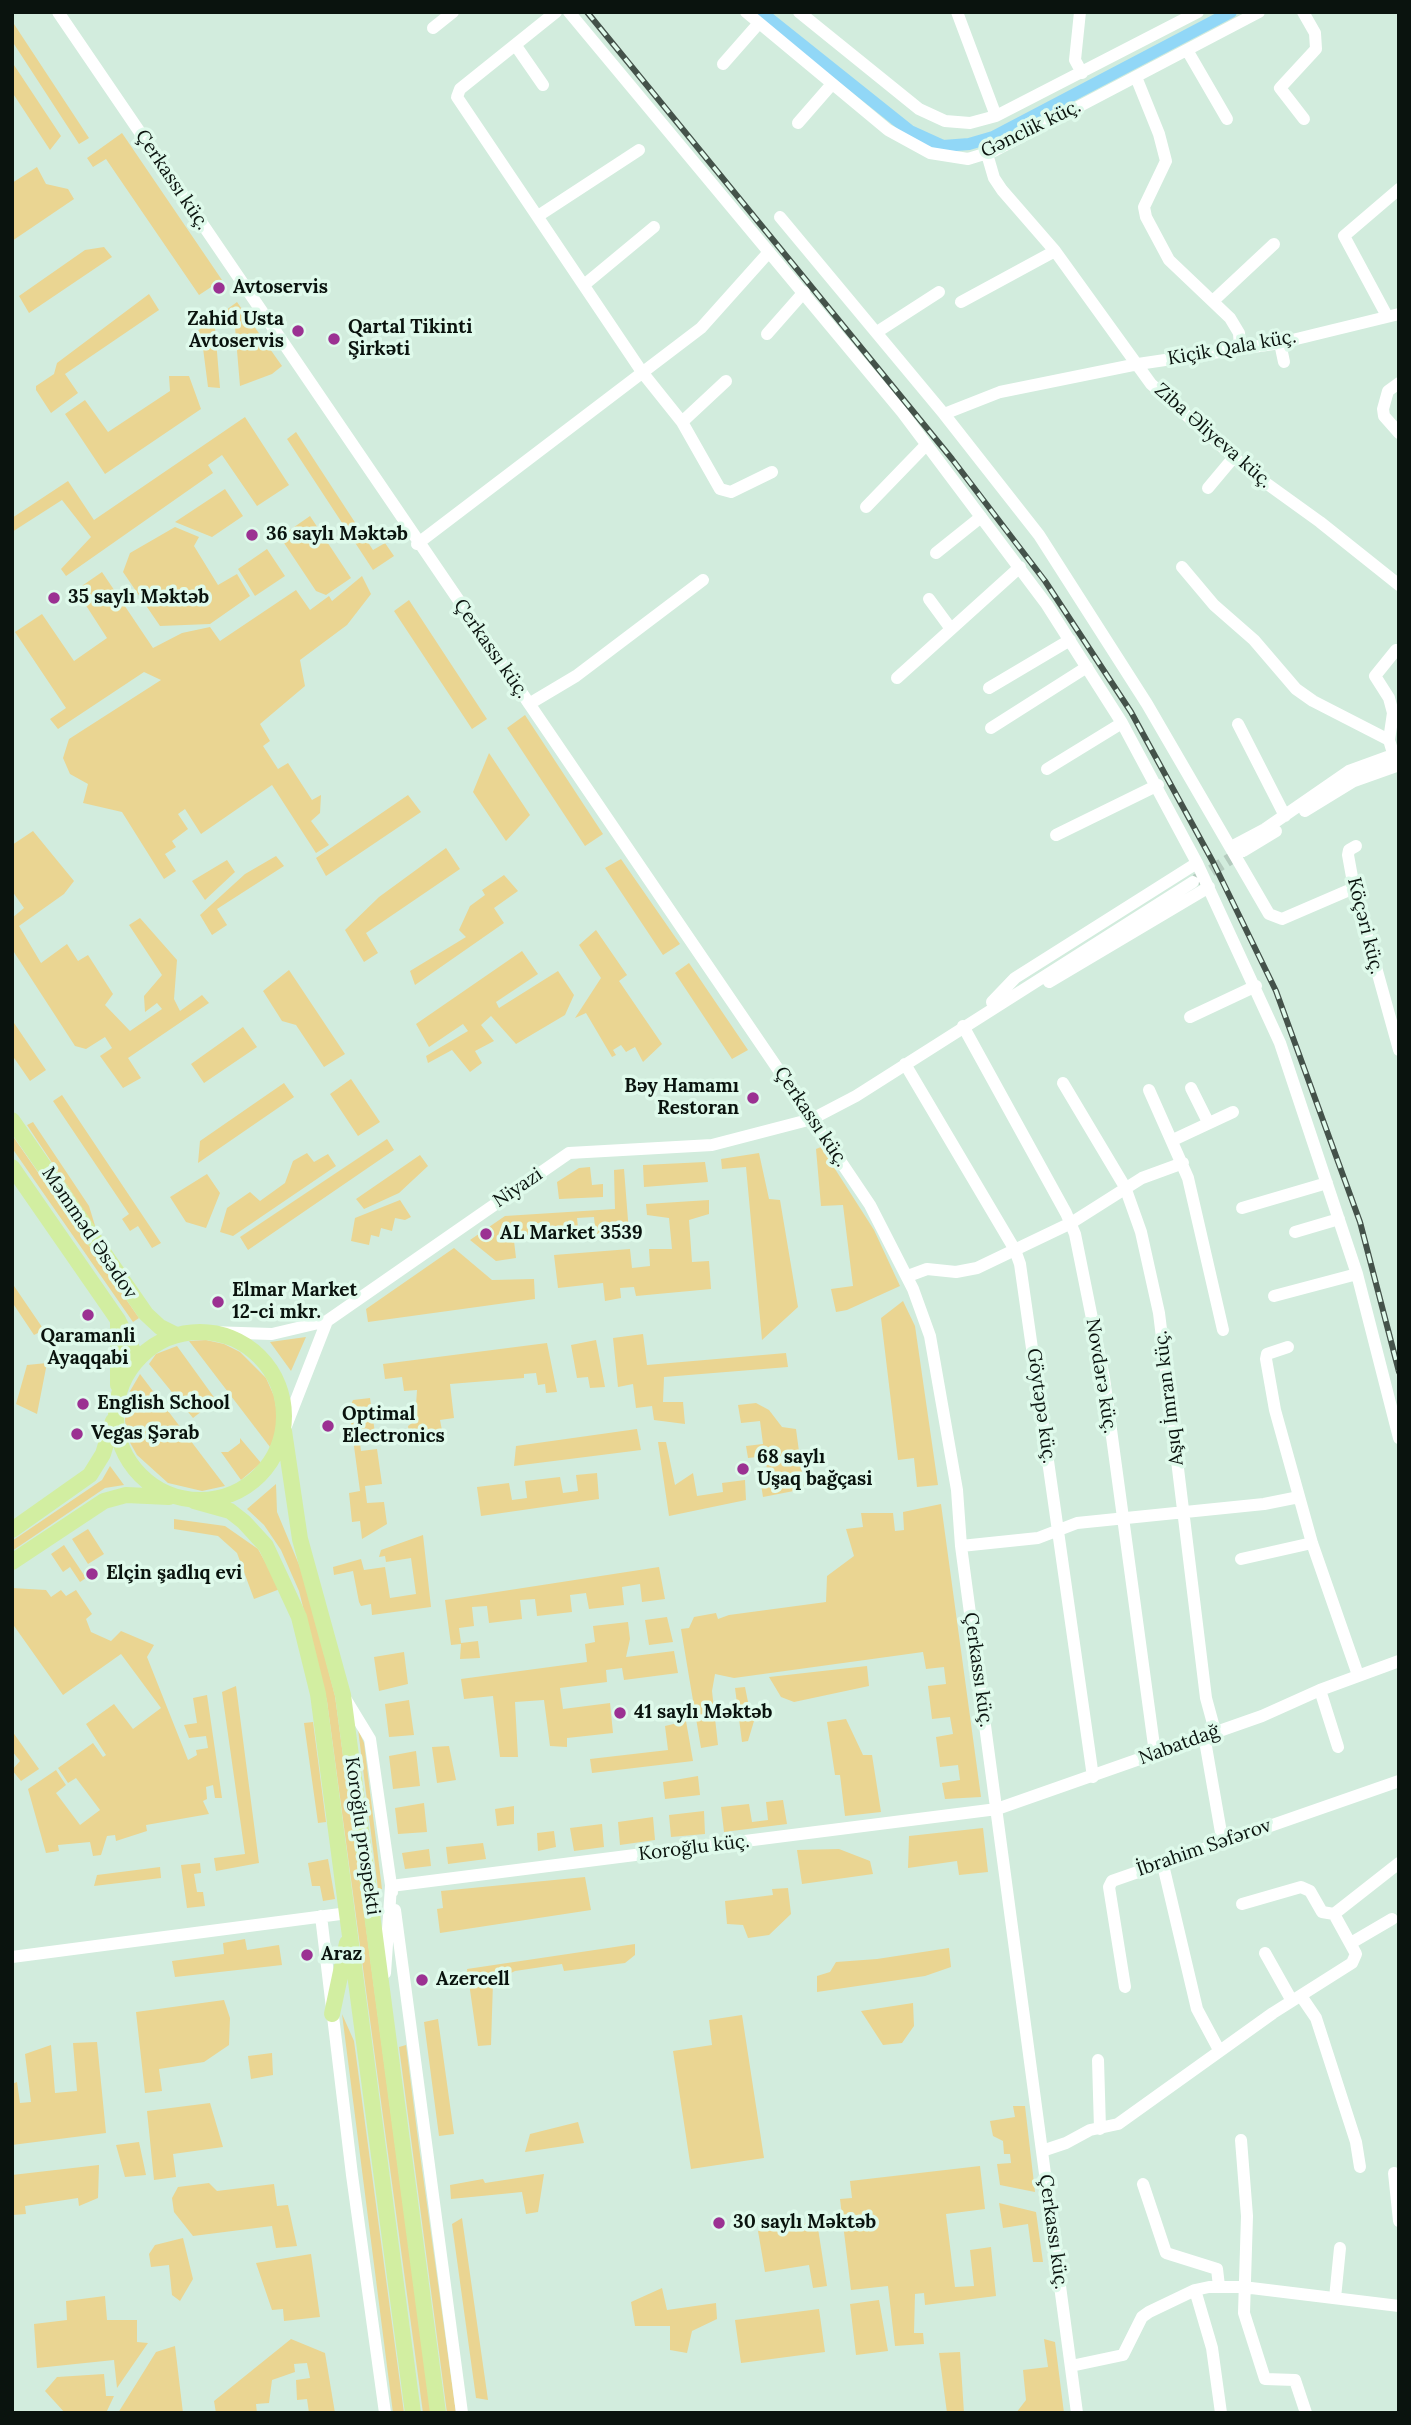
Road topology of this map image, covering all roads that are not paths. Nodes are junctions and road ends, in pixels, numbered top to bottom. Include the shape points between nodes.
1 (58, 12) edge
2 (453, 12) edge
3 (556, 12) edge
4 (569, 12) edge
5 (746, 12) edge
6 (799, 12) edge
7 (957, 12) edge
8 (1080, 12) edge
9 (1198, 12) edge
10 (1259, 12) edge
11 (1303, 12) edge
12 (759, 23) junction
13 (433, 28) dead end
14 (516, 46) junction
15 (1187, 50) junction
16 (723, 64) dead end
17 (1082, 73) junction
18 (1136, 77) junction
19 (542, 85) dead end
20 (832, 85) junction
21 (996, 116) junction
22 (1227, 119) dead end
23 (1304, 119) dead end
24 (798, 123) dead end
25 (639, 150) dead end
26 (988, 154) junction
27 (1399, 189) edge
28 (538, 216) junction
29 (780, 217) dead end
30 (654, 227) dead end
31 (1274, 244) dead end
32 (1055, 251) junction
33 (769, 252) junction
34 (584, 285) junction
35 (804, 292) junction
36 (939, 292) dead end
37 (1213, 301) junction
38 (961, 302) dead end
39 (1393, 315) edge
40 (877, 332) junction
41 (767, 334) dead end
42 (1280, 343) junction
43 (1240, 347) junction
44 (1284, 362) dead end
45 (1138, 364) junction
46 (642, 372) junction
47 (726, 382) dead end
48 (1399, 383) edge
49 (944, 414) junction
50 (682, 422) junction
51 (1399, 433) edge
52 (926, 445) junction
53 (1234, 457) junction
54 (772, 472) dead end
55 (1208, 488) dead end
56 (866, 507) dead end
57 (981, 517) junction
58 (418, 544) junction
59 (936, 554) dead end
60 (1020, 567) junction
61 (1182, 567) dead end
62 (703, 580) dead end
63 (1399, 585) edge
64 (929, 599) dead end
65 (951, 629) junction
66 (1070, 640) junction
67 (1396, 650) dead end
68 (1087, 667) junction
69 (897, 678) dead end
70 (989, 688) dead end
71 (529, 704) junction
72 (1122, 723) junction
73 (1238, 724) dead end
74 (991, 728) dead end
75 (1389, 740) junction
76 (1396, 762) edge
77 (1047, 769) dead end
78 (1158, 785) junction
79 (1285, 816) junction
80 (1056, 835) dead end
81 (1356, 846) dead end
82 (1237, 849) junction
83 (1197, 863) junction
84 (1194, 882) tunnel mouth
85 (1209, 887) junction
86 (1354, 888) junction
87 (1255, 986) junction
88 (1393, 1005) edge
89 (979, 1016) junction
90 (1190, 1017) dead end
91 (963, 1026) junction
92 (1399, 1050) edge
93 (905, 1064) junction
94 (1063, 1083) dead end
95 (1191, 1088) dead end
96 (1149, 1090) dead end
97 (1233, 1112) dead end
98 (812, 1119) junction
99 (12, 1120) edge
100 (1208, 1122) junction
101 (1173, 1140) junction
102 (1183, 1163) junction
103 (12, 1167) edge
104 (1327, 1183) junction
105 (1125, 1187) junction
106 (1242, 1208) dead end
107 (1339, 1219) junction
108 (1071, 1223) junction
109 (1295, 1232) dead end
110 (1015, 1250) junction
111 (1357, 1275) junction
112 (908, 1276) junction
113 (1274, 1296) dead end
114 (118, 1320) junction
115 (327, 1321) junction
116 (1223, 1330) dead end
117 (210, 1332) junction
118 (176, 1335) junction
119 (1288, 1347) dead end
120 (137, 1359) junction
121 (116, 1408) junction
122 (284, 1431) junction
123 (1399, 1438) edge
124 (272, 1461) junction
125 (1299, 1497) junction
126 (177, 1498) junction
127 (194, 1501) junction
128 (294, 1510) junction
129 (1182, 1513) junction
130 (1122, 1518) junction
131 (1059, 1529) junction
132 (12, 1530) edge
133 (1312, 1543) junction
134 (961, 1546) junction
135 (1241, 1559) dead end
136 (12, 1562) edge
137 (1399, 1661) edge
138 (1358, 1675) junction
139 (1320, 1690) junction
140 (343, 1695) junction
141 (1210, 1733) junction
142 (1338, 1747) dead end
143 (1155, 1753) junction
144 (1093, 1777) junction
145 (1399, 1781) edge
146 (997, 1809) junction
147 (1223, 1844) junction
148 (1399, 1863) edge
149 (1163, 1865) junction
150 (391, 1886) junction
151 (371, 1902) junction
152 (1242, 1904) dead end
153 (348, 1913) junction
154 (1334, 1914) junction
155 (321, 1916) junction
156 (1392, 1919) dead end
157 (350, 1931) junction
158 (387, 1938) junction
159 (1351, 1943) junction
160 (1265, 1953) dead end
161 (12, 1957) edge
162 (404, 1975) junction
163 (1125, 1987) dead end
164 (383, 1995) junction
165 (1296, 1999) junction
166 (332, 2014) junction
167 (1219, 2050) junction
168 (1098, 2060) dead end
169 (1100, 2129) junction
170 (1241, 2140) dead end
171 (1042, 2151) junction
172 (1360, 2167) dead end
173 (1394, 2173) dead end
174 (1143, 2184) dead end
175 (1399, 2221) edge
176 (1340, 2248) dead end
177 (1219, 2286) junction
178 (1243, 2287) junction
179 (1195, 2290) junction
180 (1335, 2298) junction
181 (1399, 2306) edge
182 (1071, 2366) junction
183 (385, 2413) edge
184 (413, 2413) edge
185 (438, 2413) edge
186 (462, 2413) edge
187 (1077, 2413) edge
188 (1221, 2413) edge
189 (1306, 2413) edge

1 - 58 street, Çerkassı küç.
2 - 13 street
3 - 14 street
4 - 33 street
5 - 12 street, Gənclik küç.
6 - 21 street, Gənclik küç. via 932,116 970,123
7 - 21 street
8 - 17 street via 1075,60
9 - 17 street, Gənclik küç.
10 - 15 street, Gənclik küç.
11 - 23 street via 1315,33 1316,49 1280,88
12 - 16 street
12 - 20 street, Gənclik küç.
14 - 19 street
14 - 28 street via 460,89 457,97
15 - 18 street, Gənclik küç.
15 - 22 street
17 - 21 street, Gənclik küç.
18 - 26 street, Gənclik küç.
18 - 37 street via 1166,161 1144,207 1146,217 1169,260
20 - 24 street
20 - 26 street, Gənclik küç. via 888,130 930,153 968,159
25 - 28 street
26 - 32 street, Ziba Əliyeva küç. via 1002,191
27 - 39 street via 1344,236
28 - 34 street
29 - 40 street
30 - 34 street
31 - 37 street
32 - 38 street
32 - 45 street, Ziba Əliyeva küç.
33 - 35 street
33 - 46 street via 720,310
34 - 46 street
35 - 41 street
35 - 52 street
36 - 40 street
37 - 43 street via 1236,325
39 - 42 street, Kiçik Qala küç.
40 - 49 street
42 - 43 street, Kiçik Qala küç.
42 - 44 street
43 - 45 street, Kiçik Qala küç.
45 - 49 street, Kiçik Qala küç. via 1000,392
45 - 53 street, Ziba Əliyeva küç. via 1158,391
46 - 50 street
46 - 58 street
47 - 50 street
48 - 51 street via 1388,391 1383,403 1384,416
49 - 82 street via 1039,535
50 - 54 street via 725,492
52 - 56 street
52 - 57 street
53 - 55 street
53 - 63 street, Ziba Əliyeva küç.
57 - 59 street
57 - 60 street
58 - 71 street, Çerkassı küç.
60 - 65 street
60 - 66 street
61 - 75 street via 1296,689
62 - 71 street via 576,676
64 - 65 street
65 - 69 street
66 - 68 street
66 - 70 street
67 - 75 street via 1375,676 1393,713
68 - 72 street
68 - 74 street
71 - 98 street, Çerkassı küç.
72 - 77 street
72 - 78 street
73 - 79 street
75 - 76 street
76 - 79 street via 1349,771
76 - 82 street via 1342,787
78 - 80 street
78 - 83 street
79 - 82 street
81 - 86 street, Köçəri küç. via 1348,855
82 - 86 street via 1264,907 1275,918 1301,914
83 - 85 street
83 - 89 street via 1015,978
84 - 89 street
85 - 87 street
85 - 89 street via 1026,995
86 - 88 street, Köçəri küç.
87 - 90 street
87 - 104 street via 1280,1043
88 - 92 street, Köçəri küç.
89 - 91 street, Niyazi
91 - 93 street, Niyazi
91 - 108 street, Novdərə küç.
93 - 98 street, Niyazi
93 - 110 street, Göytəpə küç.
94 - 105 street, Aşıq İmran küç.
95 - 100 street
96 - 101 street
97 - 100 street
98 - 112 street, Çerkassı küç. via 870,1205
98 - 115 street, Niyazi via 712,1145 569,1153
99 - 118 main road, Məmməd Əsədov via 146,1314
100 - 101 street
101 - 102 street
102 - 105 street
102 - 116 street
103 - 114 main road, Məmməd Əsədov
104 - 106 street
104 - 107 street
105 - 108 street
105 - 129 street, Aşıq İmran küç. via 1141,1232 1159,1312
107 - 109 street
107 - 111 street
108 - 110 street
108 - 130 street, Novdərə küç. via 1104,1378
110 - 112 street via 964,1272 937,1268
110 - 131 street, Göytəpə küç.
111 - 113 street
111 - 123 street
112 - 134 street, Çerkassı küç. via 930,1336 957,1490
114 - 120 main road, Məmməd Əsədov
114 - 121 main road
115 - 117 street via 272,1335
115 - 122 street
117 - 118 main road
117 - 122 main road via 247,1346 268,1366 281,1392
118 - 120 main road
119 - 125 street via 1267,1354 1266,1359
120 - 121 main road
121 - 126 main road via 116,1427 130,1464 159,1490
121 - 132 main road via 103,1454 90,1475
122 - 124 main road
122 - 128 main road, Koroğlu prospekti
124 - 127 main road via 252,1484 238,1492
124 - 128 main road
125 - 129 street
125 - 133 street
126 - 127 main road
126 - 136 main road via 126,1495 104,1501
127 - 153 main road, Koroğlu prospekti via 230,1511 266,1546 299,1617 318,1694
128 - 140 main road, Koroğlu prospekti
129 - 130 street
129 - 141 street, Aşıq İmran küç.
130 - 131 street
130 - 143 street, Novdərə küç.
131 - 134 street via 1038,1538
131 - 144 street, Göytəpə küç.
133 - 135 street
133 - 138 street
134 - 146 street, Çerkassı küç.
137 - 138 street, Nabatdağ
138 - 139 street, Nabatdağ
139 - 141 street, Nabatdağ
139 - 142 street
140 - 150 street via 370,1739
140 - 151 main road, Koroğlu prospekti
141 - 143 street, Nabatdağ
141 - 147 street, Aşıq İmran küç.
143 - 144 street, Nabatdağ
144 - 146 street, Nabatdağ
145 - 147 street, İbrahim Səfərov
146 - 150 street, Koroğlu küç.
146 - 171 street, Çerkassı küç.
147 - 149 street, İbrahim Səfərov
148 - 154 street
149 - 163 street, İbrahim Səfərov via 1117,1878 1109,1887
149 - 167 street via 1197,2009
150 - 158 street
150 - 162 street
151 - 158 street
151 - 164 main road, Koroğlu prospekti
152 - 154 street via 1301,1887 1310,1891 1322,1912
153 - 155 street
153 - 157 main road, Koroğlu prospekti
154 - 159 street
155 - 161 street
155 - 166 street
156 - 159 street
157 - 166 main road
157 - 184 main road, Koroğlu prospekti
158 - 162 street
158 - 164 street
159 - 165 street via 1355,1959
160 - 165 street
162 - 186 street
164 - 185 main road, Koroğlu prospekti
165 - 167 street
165 - 172 street via 1315,2018
166 - 183 street
167 - 169 street via 1125,2120
168 - 169 street
169 - 171 street
170 - 178 street via 1247,2216
171 - 182 street, Çerkassı küç.
173 - 175 street
174 - 177 street via 1166,2253 1217,2269
176 - 180 street
177 - 178 street
177 - 179 street
178 - 180 street
178 - 189 street via 1244,2313 1263,2375 1269,2381 1295,2380
179 - 182 street via 1142,2317 1123,2355
179 - 188 street via 1212,2348
180 - 181 street
182 - 187 street, Çerkassı küç.

